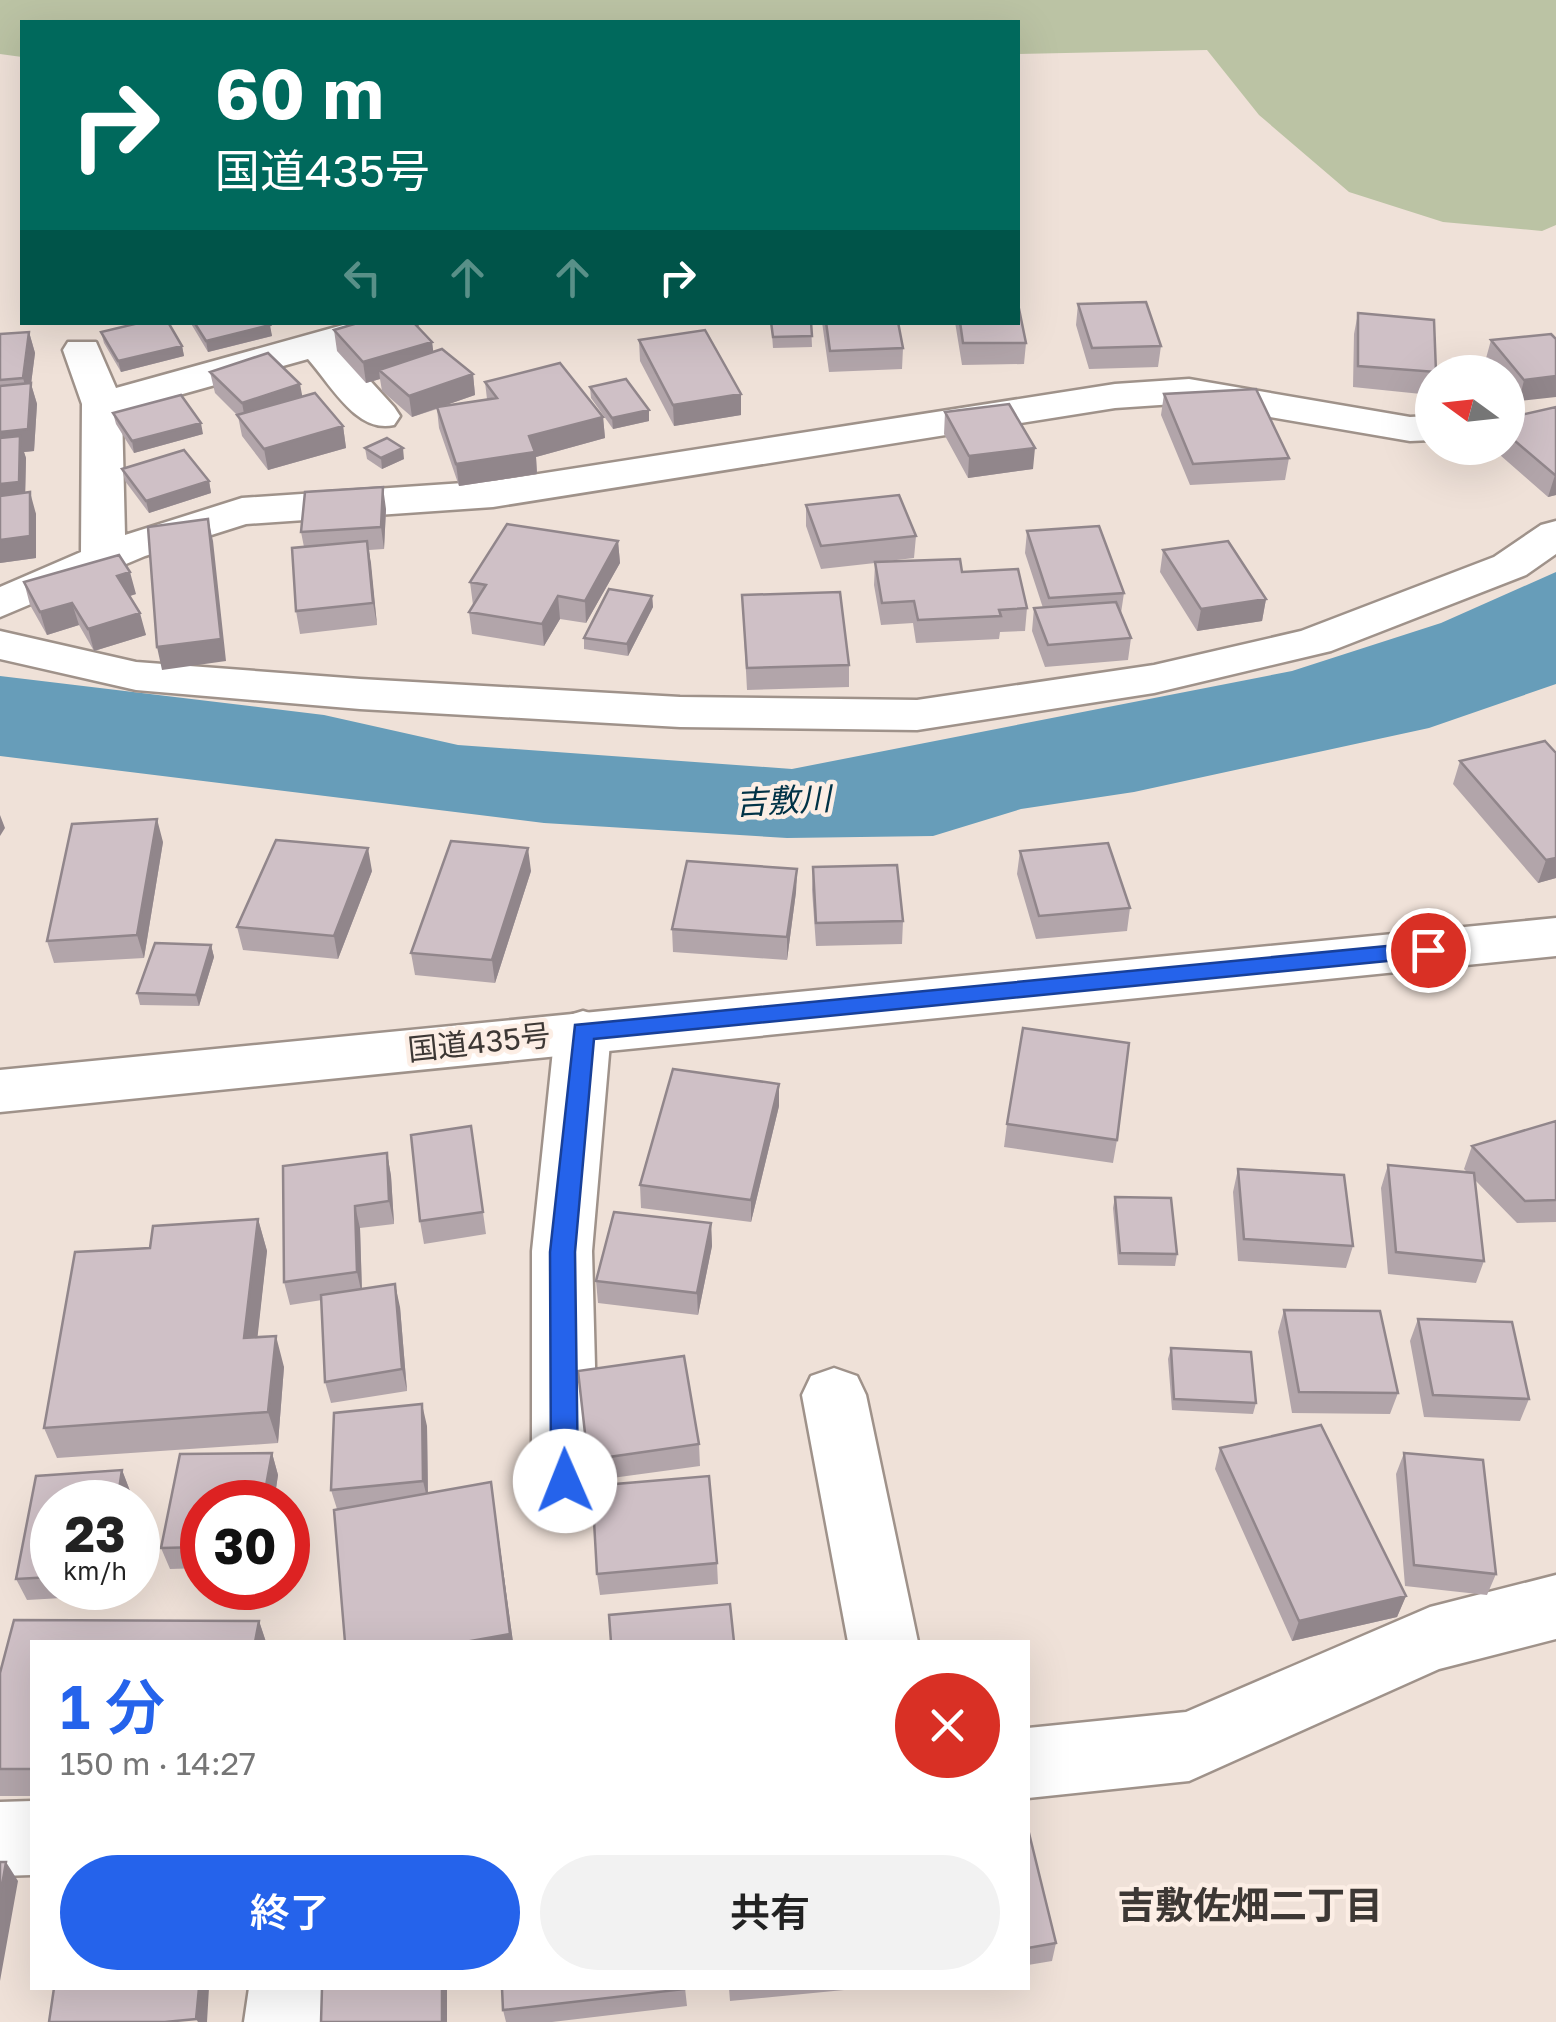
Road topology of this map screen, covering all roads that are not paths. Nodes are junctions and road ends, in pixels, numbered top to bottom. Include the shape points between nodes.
1 (388, 325) edge
2 (318, 347) junction
3 (82, 350) dead end
4 (102, 404) junction
5 (380, 416) dead end
6 (1415, 428) edge
7 (1556, 534) edge
8 (104, 558) junction
9 (0, 603) edge
10 (0, 645) edge
11 (1556, 936) edge
12 (583, 1031) junction
13 (0, 1091) edge
14 (834, 1395) dead end
15 (565, 1481) dead end
16 (1556, 1607) edge
17 (882, 1640) edge
18 (1030, 1763) edge
19 (30, 1838) edge
20 (0, 1839) edge
21 (288, 1990) edge
22 (284, 2022) edge

1 - 2 main road
2 - 4 main road
2 - 5 main road
3 - 4 main road
4 - 8 main road
6 - 8 main road via 1189,391 1115,396 493,494 242,511
7 - 10 main road via 1510,566 1314,641 1154,679 918,715 680,712 360,694 136,676
8 - 9 main road
11 - 12 main road, 国道435号
12 - 13 main road, 国道435号
12 - 15 main road via 562,1252
14 - 17 main road
16 - 18 main road via 1430,1639 1189,1746
19 - 20 main road
21 - 22 main road

